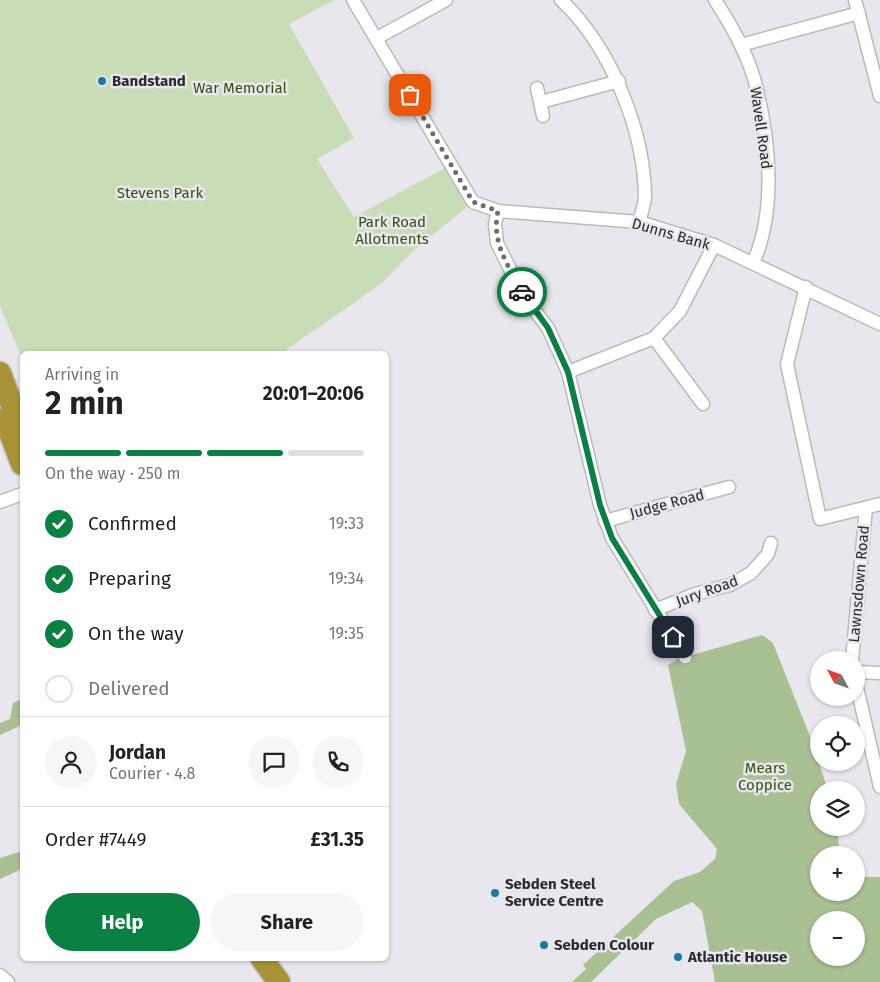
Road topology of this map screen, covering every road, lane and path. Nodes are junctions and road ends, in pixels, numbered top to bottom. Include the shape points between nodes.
1 (353, 0) edge
2 (446, 0) edge
3 (561, 0) edge
4 (716, 0) edge
5 (855, 0) edge
6 (859, 13) junction
7 (377, 38) junction
8 (741, 45) junction
9 (619, 81) junction
10 (537, 88) dead end
11 (880, 96) edge
12 (541, 102) junction
13 (544, 116) dead end
14 (498, 211) junction
15 (639, 222) junction
16 (714, 245) junction
17 (753, 263) junction
18 (806, 287) junction
19 (880, 324) edge
20 (654, 338) junction
21 (568, 372) junction
22 (0, 373) edge
23 (702, 404) dead end
24 (0, 406) edge
25 (20, 427) edge
26 (20, 459) edge
27 (729, 487) dead end
28 (20, 495) edge
29 (0, 502) edge
30 (880, 504) edge
31 (866, 508) junction
32 (606, 521) junction
33 (771, 543) dead end
34 (655, 610) junction
35 (853, 651) edge
36 (685, 657) dead end
37 (865, 672) edge
38 (880, 673) edge
39 (861, 706) edge
40 (880, 787) edge
41 (247, 961) edge
42 (263, 961) edge
43 (0, 975) edge
44 (8, 982) edge
45 (260, 982) edge
46 (278, 982) edge

1 - 7 street, Dunns Bank
2 - 7 street
3 - 9 street via 587,28
4 - 8 street, Wavell Road
5 - 6 street
6 - 8 street
6 - 11 street
7 - 14 street, Dunns Bank via 473,202
8 - 17 street, Wavell Road via 757,89 768,171 764,233
9 - 12 street
9 - 15 street via 641,156 645,198
10 - 12 street
12 - 13 street
14 - 15 street, Dunns Bank
14 - 21 street via 495,224 497,243 523,295 548,328
15 - 16 street, Dunns Bank
16 - 17 street, Dunns Bank
16 - 20 street via 680,311
17 - 18 street, Dunns Bank
18 - 19 street, Dunns Bank
18 - 31 street via 788,364 820,519
20 - 21 street
20 - 23 street
21 - 32 street
22 - 25 highway
24 - 26 highway
27 - 32 street, Judge Road
28 - 29 street
30 - 31 street
31 - 35 street, Lawnsdown Road
32 - 34 street via 612,538
33 - 34 street, Jury Road via 768,554 750,573 730,585 694,594
34 - 36 street
37 - 38 street
39 - 40 street
41 - 45 highway
42 - 46 highway
43 - 44 street

